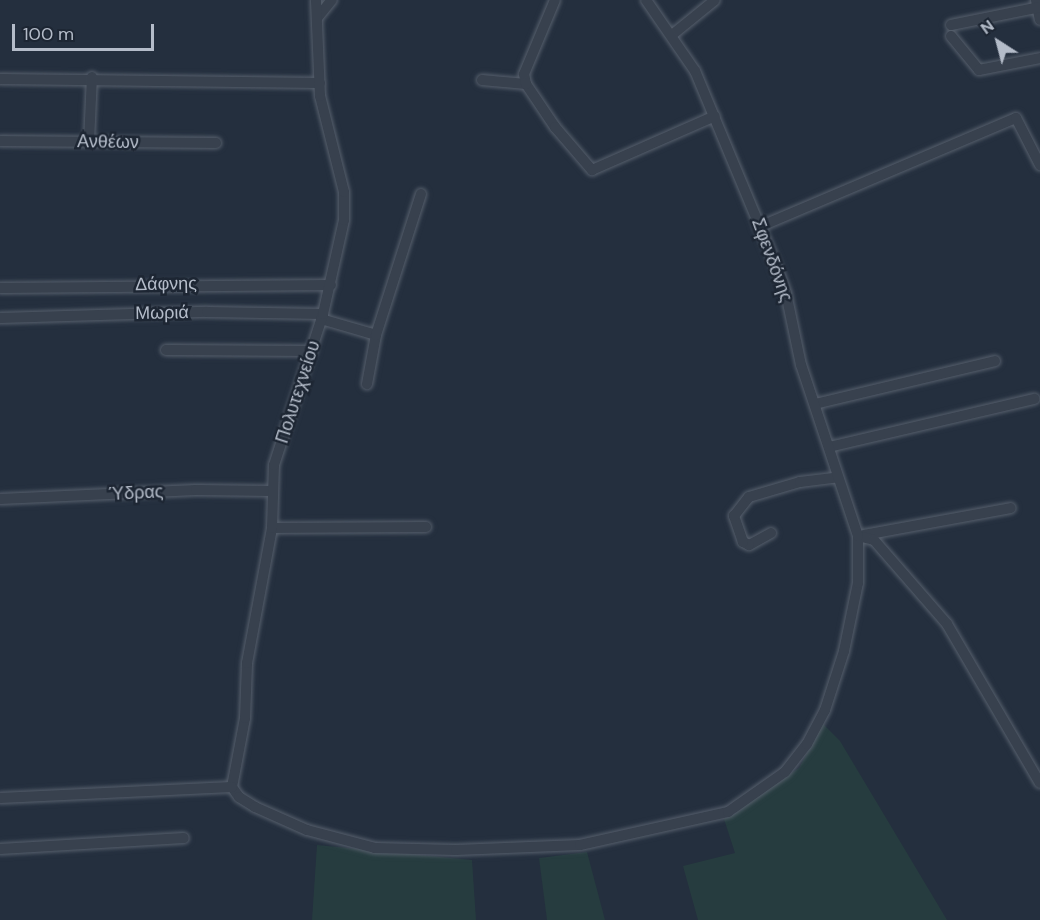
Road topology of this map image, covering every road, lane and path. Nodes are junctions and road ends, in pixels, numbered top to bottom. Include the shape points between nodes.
1 (316, 0) edge
2 (332, 0) edge
3 (555, 0) edge
4 (646, 0) edge
5 (715, 0) edge
6 (1038, 5) edge
7 (318, 17) junction
8 (1040, 20) edge
9 (672, 35) junction
10 (1040, 58) edge
11 (92, 77) junction
12 (0, 79) edge
13 (482, 80) dead end
14 (320, 83) junction
15 (526, 84) junction
16 (715, 116) junction
17 (0, 141) edge
18 (89, 142) junction
19 (216, 143) dead end
20 (1040, 165) edge
21 (421, 194) dead end
22 (759, 227) junction
23 (331, 285) junction
24 (0, 288) edge
25 (322, 317) junction
26 (0, 318) edge
27 (376, 335) junction
28 (166, 350) dead end
29 (312, 351) junction
30 (995, 361) dead end
31 (367, 384) dead end
32 (1034, 399) dead end
33 (815, 404) junction
34 (829, 447) junction
35 (838, 477) junction
36 (272, 491) junction
37 (0, 499) edge
38 (1011, 508) dead end
39 (426, 527) dead end
40 (272, 528) junction
41 (771, 533) dead end
42 (858, 537) junction
43 (1040, 783) edge
44 (232, 787) junction
45 (0, 798) edge
46 (184, 838) dead end
47 (0, 849) edge

1 - 7 street, Πολυτεχνείου
2 - 7 street
3 - 15 street via 524,74
4 - 9 street, Σφενδόνης
5 - 9 street
6 - 8 street
6 - 10 street via 951,31 979,70
7 - 14 street, Πολυτεχνείου
9 - 16 street, Σφενδόνης via 695,71
11 - 12 street
11 - 14 street
11 - 18 street
13 - 15 street
14 - 23 street, Πολυτεχνείου via 324,122 344,192 344,220
15 - 16 street via 555,127 592,170
16 - 22 street, Σφενδόνης
17 - 18 street, Ανθέων
18 - 19 street, Ανθέων
20 - 22 street via 1016,118
21 - 27 street
22 - 33 street, Σφενδόνης via 786,292 801,365
23 - 24 street, Δάφνης
23 - 25 street, Πολυτεχνείου
25 - 26 street, Μωριά via 207,312
25 - 27 street, Μωριά
25 - 29 street, Πολυτεχνείου
27 - 31 street
28 - 29 street
29 - 36 street, Πολυτεχνείου via 283,435
30 - 33 street
32 - 34 street
33 - 34 street, Σφενδόνης
34 - 35 street, Σφενδόνης
35 - 41 street via 800,482 749,497 734,516 743,542 749,545
35 - 42 street, Σφενδόνης
36 - 37 street, Ύδρας via 196,490
36 - 40 street, Πολυτεχνείου
38 - 42 street
39 - 40 street
40 - 44 street, Πολυτεχνείου via 247,663 244,718
42 - 43 street via 874,540 947,624
42 - 44 street, Σφενδόνης via 858,583 825,710 807,744 785,772 728,812 580,845 456,850 375,848 308,830 255,807
44 - 45 street
46 - 47 street

